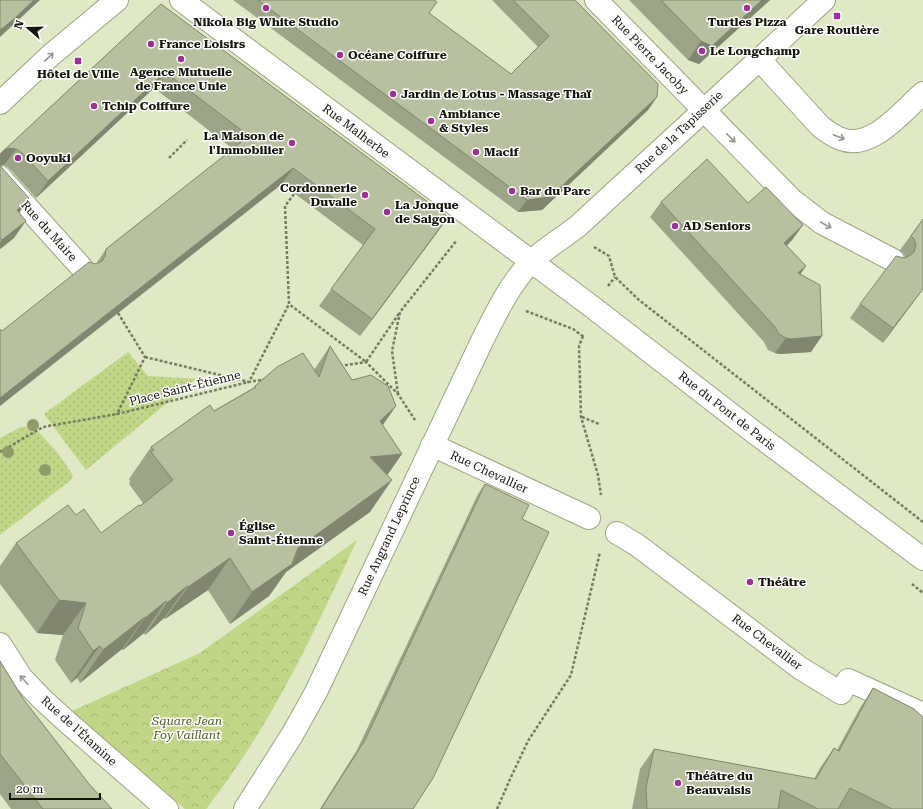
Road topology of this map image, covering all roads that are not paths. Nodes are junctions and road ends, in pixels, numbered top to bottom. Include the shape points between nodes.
1 (117, 0) edge
2 (182, 0) edge
3 (596, 0) edge
4 (824, 0) edge
5 (759, 59) junction
6 (923, 93) edge
7 (0, 103) edge
8 (704, 110) junction
9 (0, 177) edge
10 (893, 260) edge
11 (531, 262) junction
12 (82, 268) edge
13 (432, 446) junction
14 (589, 518) dead end
15 (617, 532) dead end
16 (923, 559) edge
17 (0, 644) edge
18 (923, 714) edge
19 (167, 809) edge
20 (245, 809) edge

7 -> 1 street via 51,55
2 - 11 street, Rue Malherbe
3 - 8 street, Rue Pierre Jacoby
4 - 5 street, Rue de la Tapisserie
5 -> 6 street via 820,126 842,140 863,140 874,136
5 - 8 street, Rue de la Tapisserie
8 -> 10 street, Rue Pierre Jacoby via 780,189 807,212 822,223
8 - 11 street, Rue de la Tapisserie via 569,233
9 - 12 street, Rue du Maire
11 - 13 street, Rue Angrand Leprince via 510,289 496,313
11 - 16 street, Rue du Pont de Paris
13 - 14 street, Rue Chevallier
13 - 20 street, Rue Angrand Leprince via 316,692
15 - 18 street, Rue Chevallier via 800,668 834,689 841,693 848,680
19 -> 17 street, Rue de l'Étamine via 41,698 21,677

